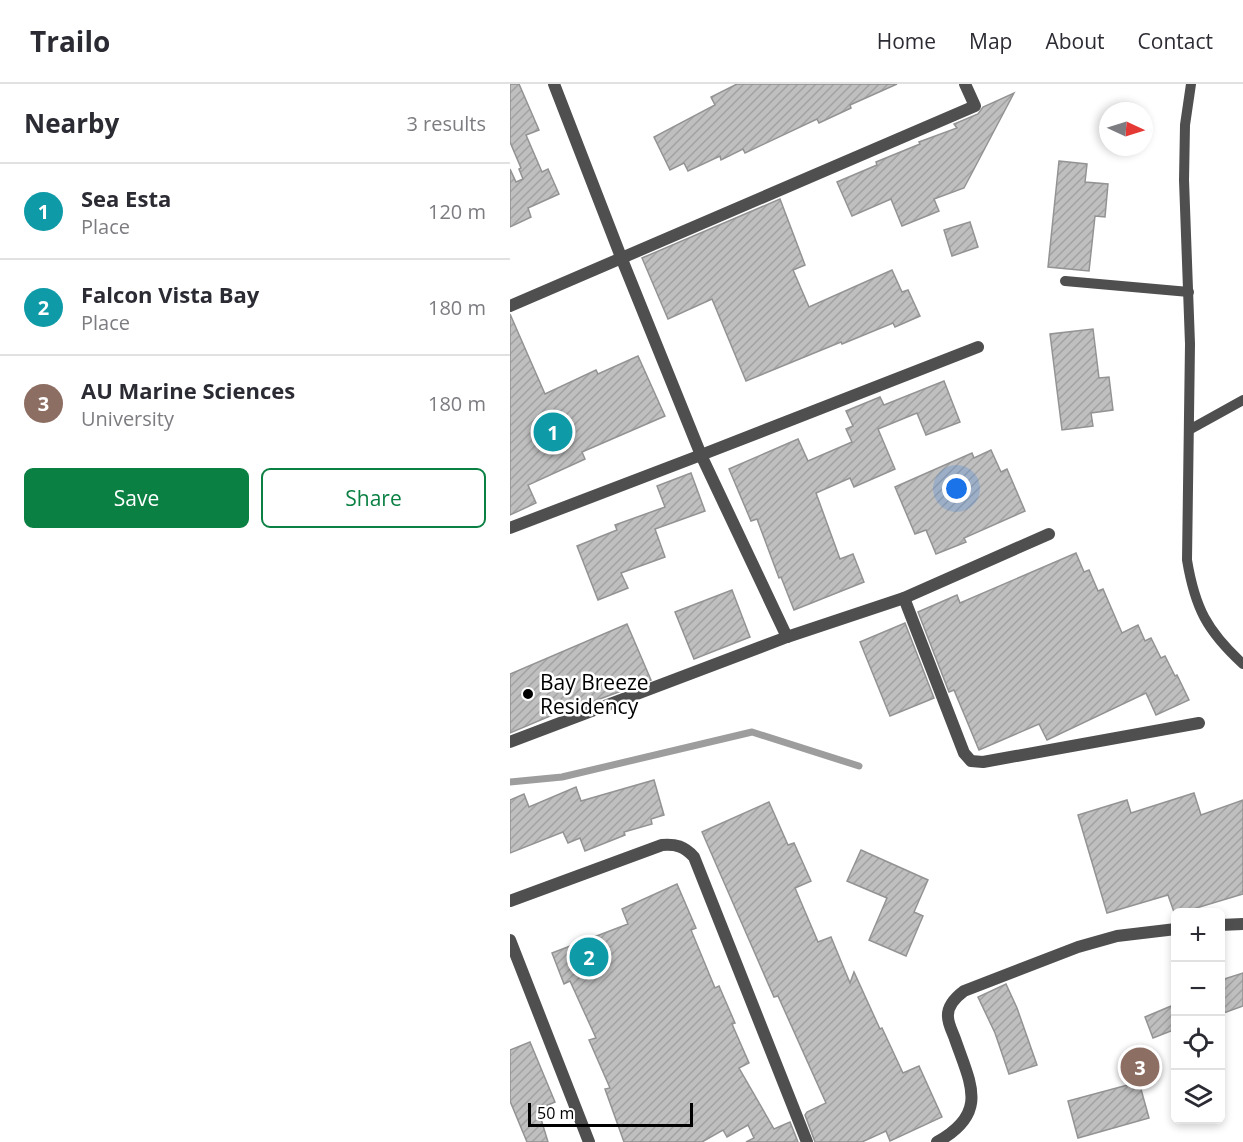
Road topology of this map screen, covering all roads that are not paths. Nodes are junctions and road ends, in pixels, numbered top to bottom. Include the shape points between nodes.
1 (554, 84) edge
2 (965, 84) edge
3 (1191, 84) edge
4 (621, 257) junction
5 (1065, 281) dead end
6 (1189, 292) junction
7 (510, 306) edge
8 (978, 347) dead end
9 (1243, 400) edge
10 (1188, 430) junction
11 (701, 455) junction
12 (510, 528) edge
13 (1049, 534) dead end
14 (904, 598) junction
15 (787, 637) junction
16 (1243, 664) edge
17 (1199, 723) dead end
18 (510, 742) edge
19 (510, 901) edge
20 (1243, 924) edge
21 (1225, 925) edge
22 (1171, 930) edge
23 (510, 940) edge
24 (589, 1142) edge
25 (807, 1142) edge
26 (937, 1142) edge

1 - 4 street
2 - 4 street via 975,106
3 - 6 lane via 1185,125 1184,180
4 - 7 street
4 - 11 street
5 - 6 lane
6 - 10 lane
8 - 11 street
9 - 10 lane
10 - 16 lane via 1187,560 1192,592 1223,645
11 - 12 street
11 - 15 street
13 - 14 street
14 - 15 street
14 - 17 street via 964,753 971,761
15 - 18 street
19 - 25 street via 662,845 685,847 694,856
20 - 21 street
22 - 26 street via 1117,936 1078,947 964,991 952,1001 947,1016 972,1088 971,1107 963,1123
23 - 24 street

